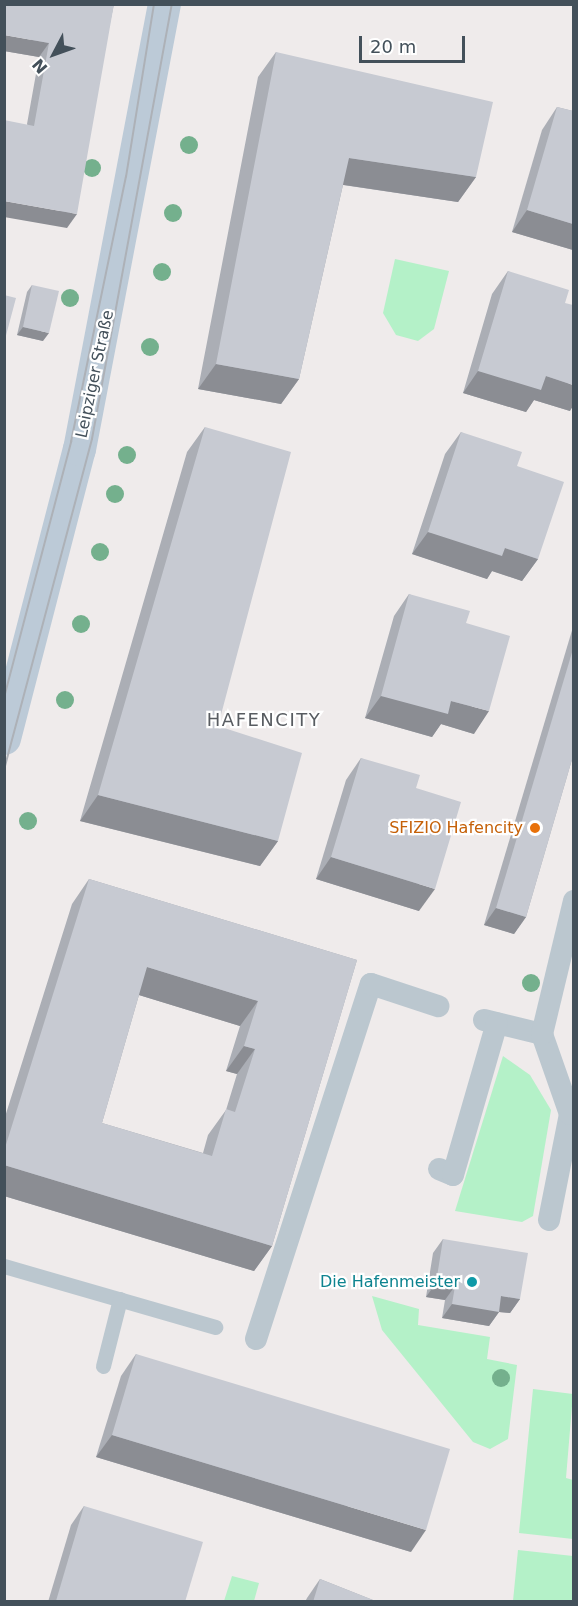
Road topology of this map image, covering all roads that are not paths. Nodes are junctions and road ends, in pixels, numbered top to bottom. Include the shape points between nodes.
1 (164, 4) edge
2 (4, 738) edge
3 (573, 901) edge
4 (438, 1006) dead end
5 (542, 1034) junction
6 (439, 1170) dead end
7 (549, 1220) dead end
8 (4, 1266) edge
9 (120, 1299) junction
10 (214, 1327) dead end
11 (256, 1339) dead end
12 (103, 1366) dead end

1 - 2 main road, Leipziger Straße via 79,449
3 - 5 street
4 - 11 street via 371,984
5 - 6 street via 491,1022 453,1175
5 - 7 street via 570,1114
8 - 9 lane
9 - 10 lane
9 - 12 lane

